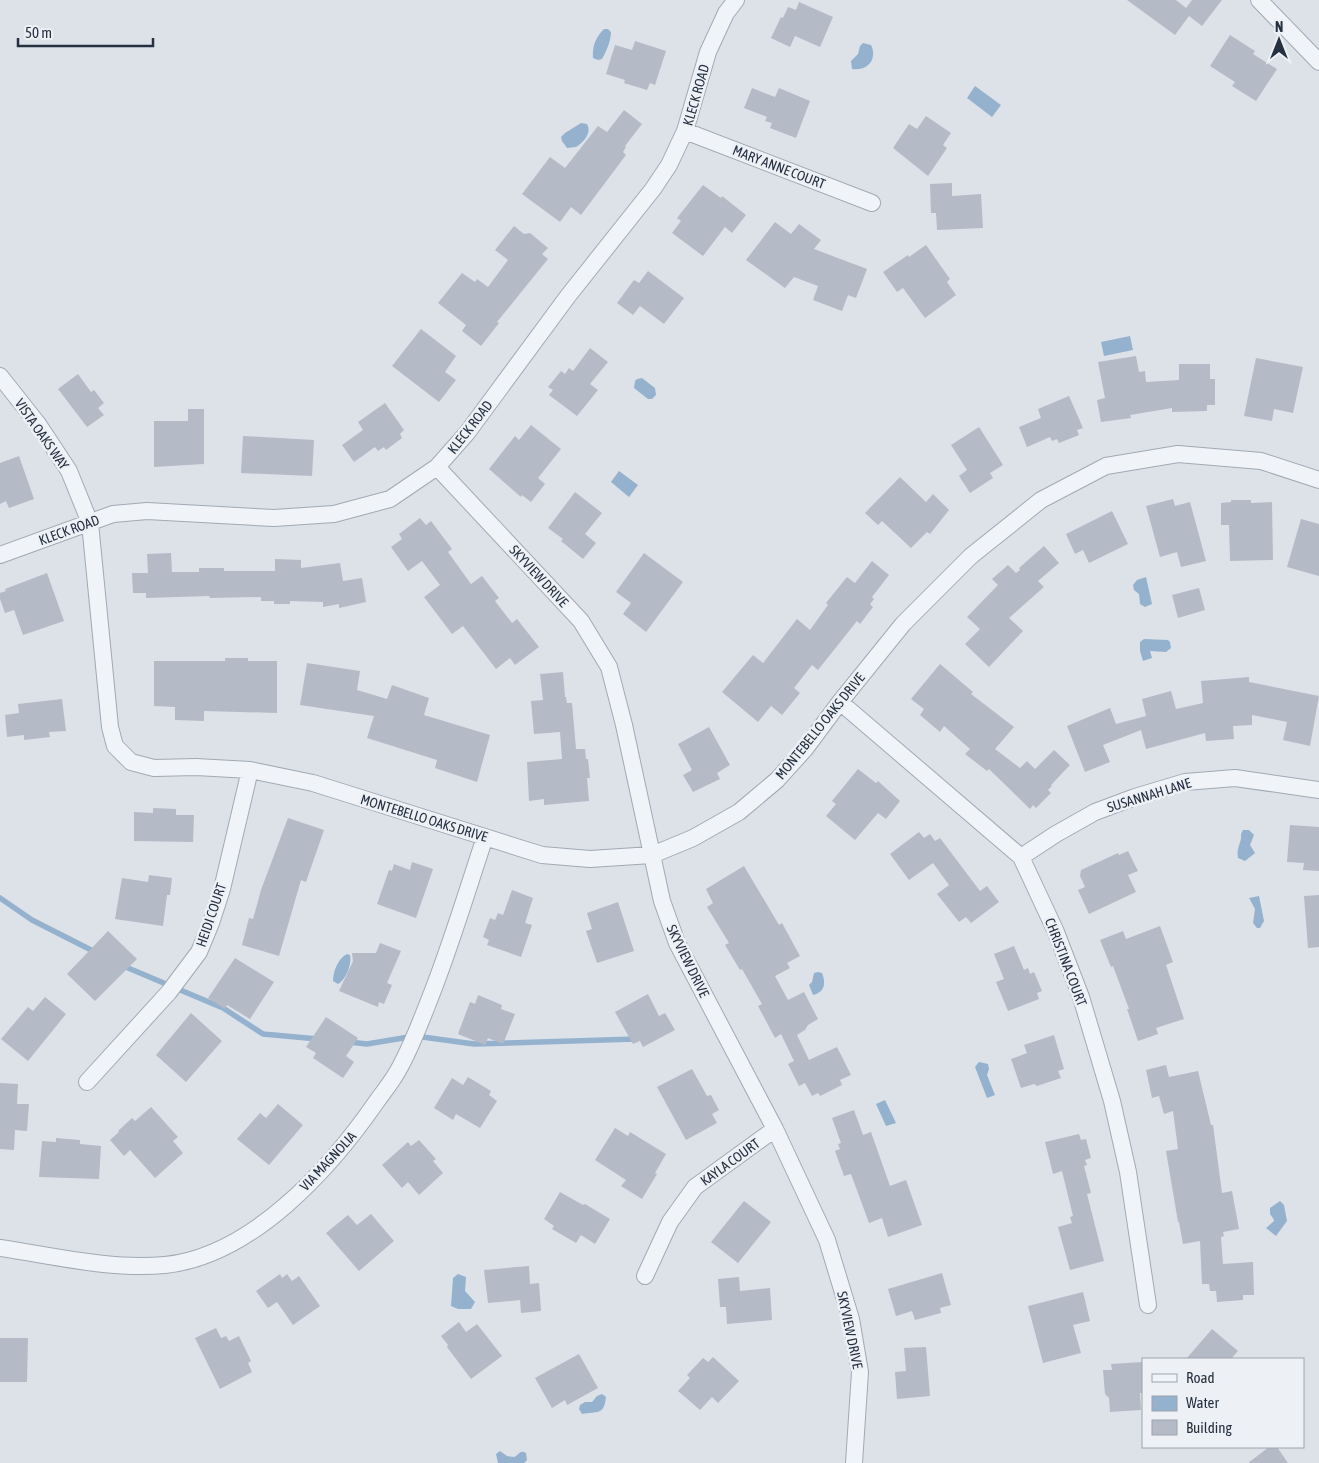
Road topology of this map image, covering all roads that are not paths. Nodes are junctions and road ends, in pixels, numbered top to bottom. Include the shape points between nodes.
1 (736, 0) edge
2 (1259, 0) edge
3 (1319, 62) edge
4 (685, 131) junction
5 (872, 203) dead end
6 (0, 376) edge
7 (437, 467) junction
8 (1319, 480) edge
9 (90, 523) junction
10 (0, 555) edge
11 (840, 702) junction
12 (250, 770) junction
13 (1319, 790) edge
14 (485, 837) junction
15 (652, 855) junction
16 (1021, 857) junction
17 (87, 1082) dead end
18 (775, 1129) junction
19 (0, 1248) edge
20 (645, 1276) dead end
21 (1148, 1304) dead end
22 (854, 1463) edge

1 - 4 street, KLECK ROAD via 726,13 708,52
2 - 3 street
4 - 5 street, MARY ANNE COURT
4 - 7 street, KLECK ROAD via 670,165 653,189 568,296 467,433
6 - 9 street, VISTA OAKS WAY via 70,471
7 - 9 street, KLECK ROAD via 390,499 334,514 274,518 147,511 113,514
7 - 15 street, SKYVIEW DRIVE via 581,621 609,668
8 - 11 street, MONTEBELLO OAKS DRIVE via 1261,461 1178,454 1106,466 1041,500 970,556 903,624
9 - 10 street, KLECK ROAD
9 - 12 street, MONTEBELLO OAKS DRIVE via 110,727 115,746 130,762 154,768
11 - 15 street, MONTEBELLO OAKS DRIVE via 805,750 739,812 693,838
11 - 16 street, CHRISTINA COURT
12 - 14 street, MONTEBELLO OAKS DRIVE via 314,783
12 - 17 street, HEIDI COURT via 222,889 199,952 168,992
13 - 16 street, SUSANNAH LANE via 1235,778 1185,782 1095,812
14 - 15 street, MONTEBELLO OAKS DRIVE via 542,855 590,859
14 - 19 street, VIA MAGNOLIA via 443,965 400,1068 358,1129 320,1172 274,1216 241,1238 201,1257 165,1265 119,1266
15 - 18 street, SKYVIEW DRIVE via 662,902 677,943
16 - 21 street, CHRISTINA COURT via 1056,932 1081,997 1112,1101 1128,1172
18 - 20 street, KAYLA COURT via 695,1187 670,1222
18 - 22 street, SKYVIEW DRIVE via 827,1240 851,1319 860,1372

